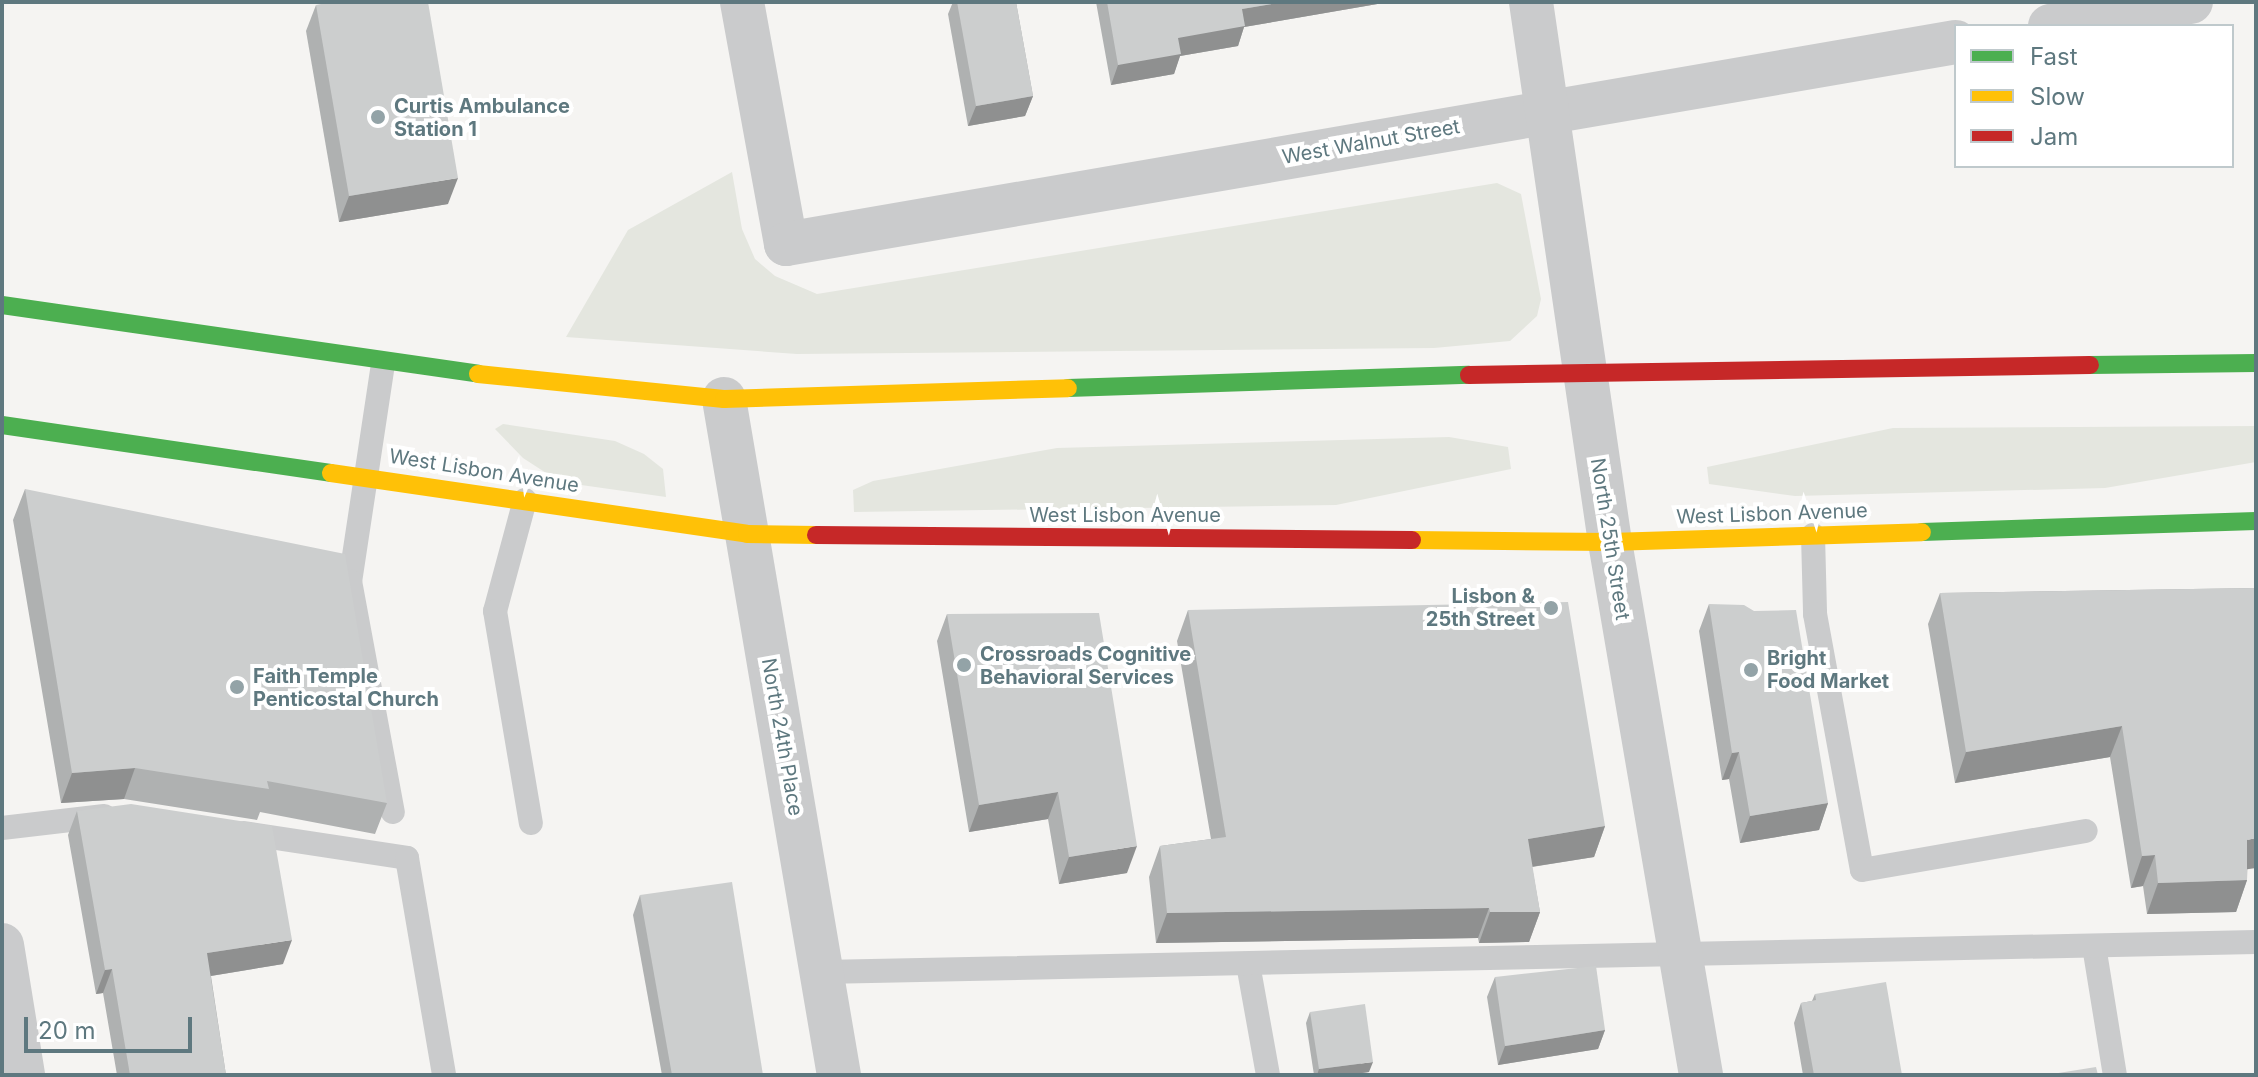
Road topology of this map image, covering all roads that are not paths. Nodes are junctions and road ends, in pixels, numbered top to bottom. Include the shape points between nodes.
1 (742, 2) edge
2 (1531, 2) edge
3 (2191, 2) edge
4 (2062, 24) edge
5 (1954, 42) edge
6 (1547, 112) junction
7 (2, 305) edge
8 (2256, 363) edge
9 (383, 364) junction
10 (1585, 371) junction
11 (724, 399) junction
12 (2, 425) edge
13 (365, 475) junction
14 (525, 500) junction
15 (2256, 521) edge
16 (747, 534) junction
17 (1813, 535) junction
18 (1610, 542) junction
19 (393, 812) dead end
20 (122, 814) edge
21 (531, 823) dead end
22 (2, 828) edge
23 (217, 829) edge
24 (2086, 831) dead end
25 (2256, 942) edge
26 (2, 945) edge
27 (2094, 946) junction
28 (1681, 956) junction
29 (1248, 964) junction
30 (822, 972) junction
31 (23, 1075) edge
32 (444, 1075) edge
33 (839, 1075) edge
34 (1268, 1075) edge
35 (1701, 1075) edge
36 (2115, 1075) edge

1 - 6 street, West Walnut Street via 786,244
2 - 6 street, North 25th Street
3 - 4 street
5 - 6 street, West Walnut Street
6 - 10 street, North 25th Street
7 - 9 main road
8 - 10 main road
9 - 11 main road
9 - 13 lane
10 - 11 main road
10 - 18 street, North 25th Street
11 - 16 street, North 24th Place
12 - 13 main road, West Lisbon Avenue
13 - 14 main road, West Lisbon Avenue
13 - 19 lane via 350,581
14 - 16 main road, West Lisbon Avenue
14 - 21 lane via 495,611
15 - 17 main road, West Lisbon Avenue
16 - 18 main road, West Lisbon Avenue
16 - 30 street, North 24th Place
17 - 18 main road, West Lisbon Avenue
17 - 24 lane via 1815,614 1862,870
18 - 28 street, North 25th Street
20 - 22 lane
23 - 32 lane via 407,858
25 - 27 lane
26 - 31 street
27 - 28 lane
27 - 36 lane
28 - 29 lane
28 - 35 street, North 25th Street
29 - 30 lane
29 - 34 lane
30 - 33 street, North 24th Place

